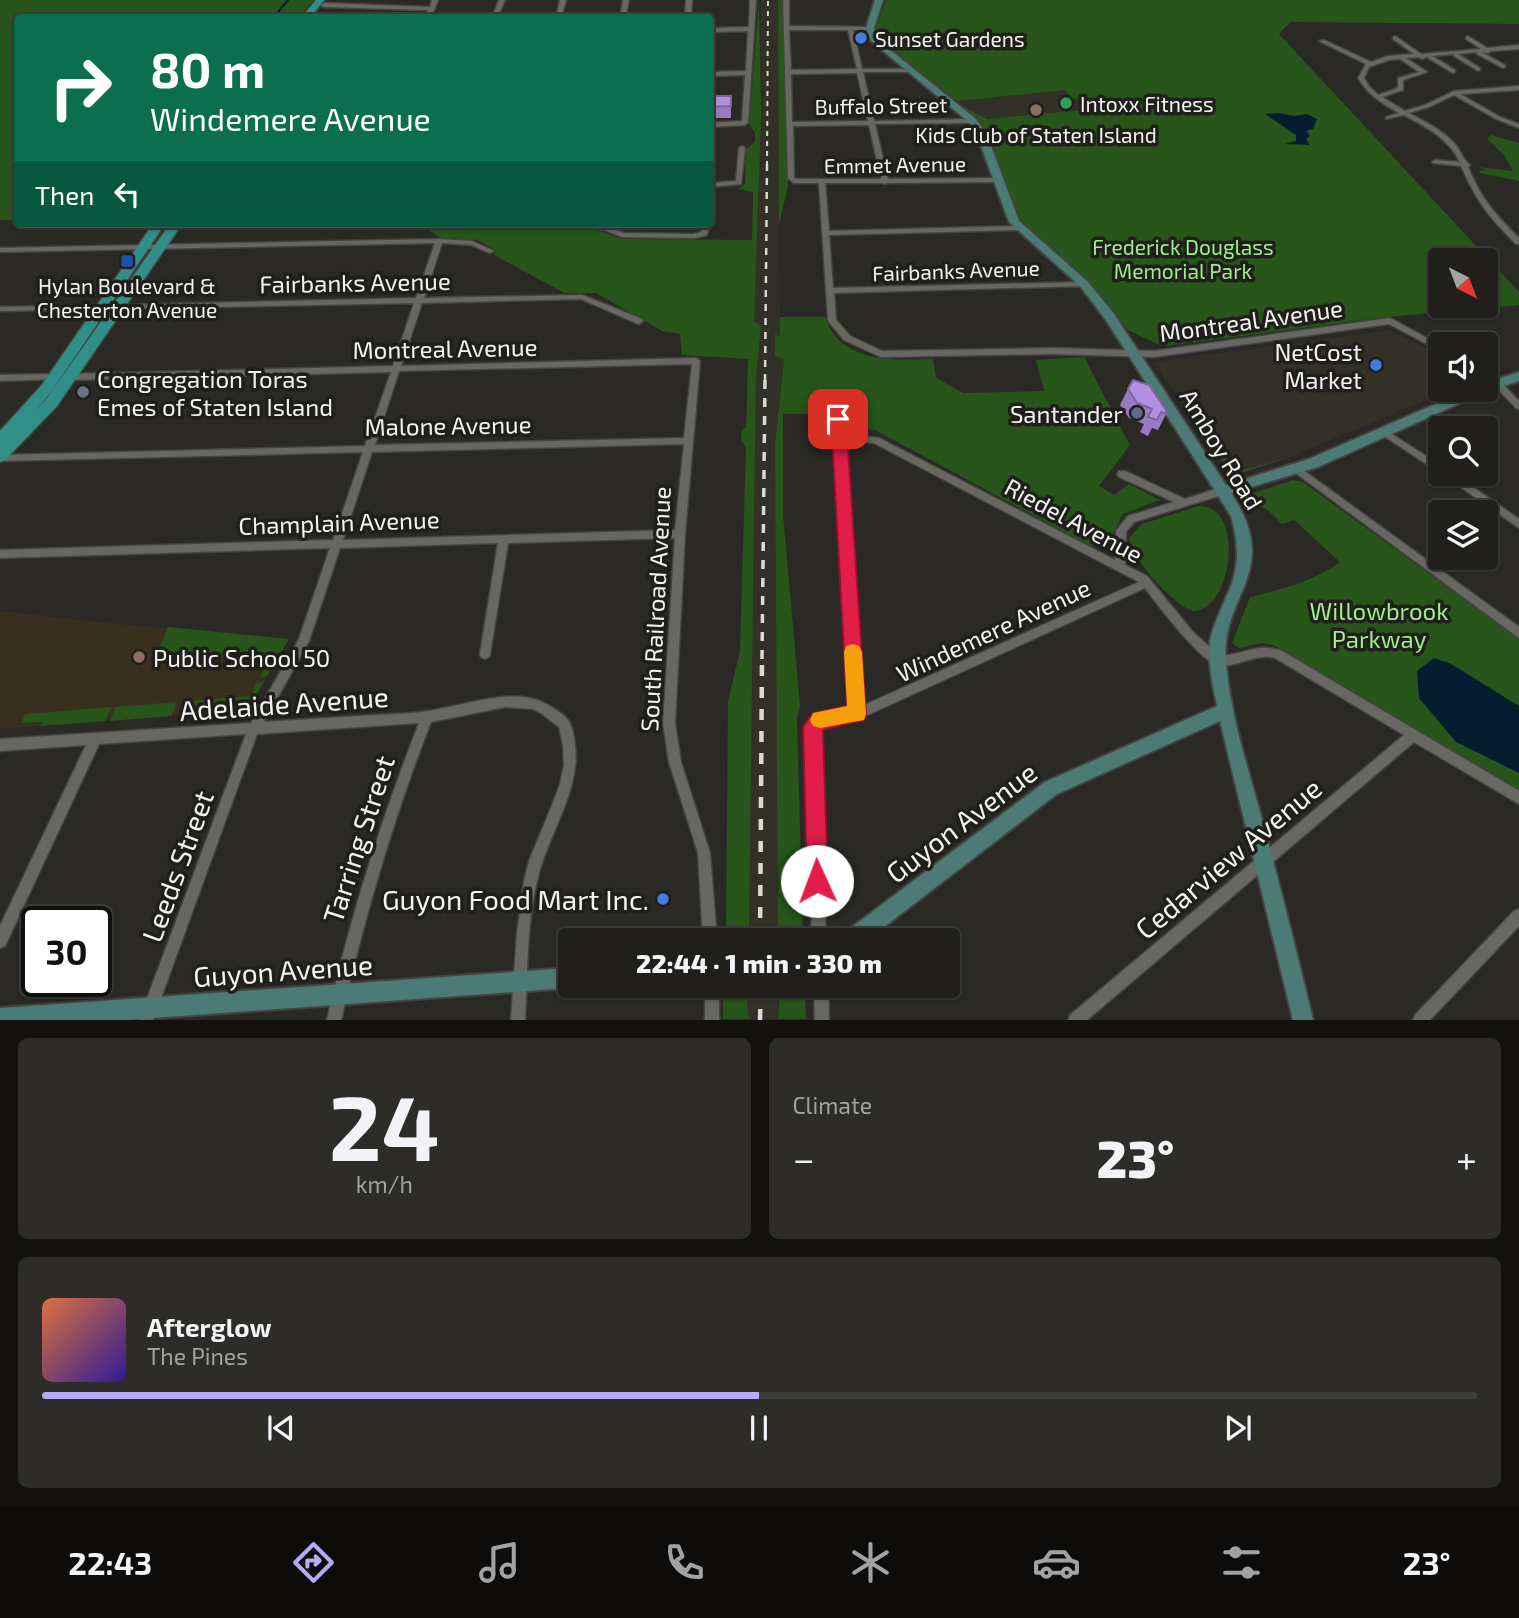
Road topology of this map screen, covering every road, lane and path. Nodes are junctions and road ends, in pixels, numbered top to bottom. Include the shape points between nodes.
1 (435, 0) edge
2 (753, 0) edge
3 (786, 0) edge
4 (879, 0) edge
5 (324, 2) edge
6 (432, 9) junction
7 (310, 14) edge
8 (430, 14) edge
9 (786, 28) junction
10 (850, 28) junction
11 (870, 28) junction
12 (750, 29) junction
13 (714, 30) edge
14 (1395, 37) dead end
15 (1468, 38) dead end
16 (1322, 41) dead end
17 (1519, 47) edge
18 (1489, 51) junction
19 (1479, 52) junction
20 (1455, 55) junction
21 (1402, 57) junction
22 (1426, 57) junction
23 (1370, 64) junction
24 (1503, 66) dead end
25 (1478, 69) dead end
26 (908, 70) junction
27 (860, 71) junction
28 (1453, 71) dead end
29 (788, 72) junction
30 (748, 73) junction
31 (714, 74) edge
32 (1519, 88) edge
33 (1454, 93) junction
34 (1377, 97) junction
35 (1406, 113) junction
36 (1388, 118) dead end
37 (973, 121) junction
38 (872, 122) junction
39 (789, 124) junction
40 (714, 125) edge
41 (1519, 126) edge
42 (742, 148) dead end
43 (1434, 162) dead end
44 (1467, 165) junction
45 (997, 180) junction
46 (885, 182) junction
47 (822, 183) junction
48 (714, 185) edge
49 (156, 228) edge
50 (173, 228) edge
51 (603, 228) edge
52 (705, 228) edge
53 (1020, 228) junction
54 (825, 233) junction
55 (439, 242) junction
56 (1519, 242) edge
57 (143, 247) junction
58 (160, 247) junction
59 (0, 250) edge
60 (490, 251) dead end
61 (1084, 284) junction
62 (829, 291) junction
63 (420, 300) junction
64 (102, 307) junction
65 (118, 307) junction
66 (0, 309) edge
67 (639, 321) dead end
68 (1428, 342) edge
69 (1134, 352) junction
70 (696, 361) joint
71 (397, 368) junction
72 (1519, 376) edge
73 (54, 377) junction
74 (70, 377) junction
75 (0, 378) edge
76 (1498, 383) edge
77 (1498, 390) edge
78 (1453, 402) edge
79 (1519, 406) edge
80 (838, 419) dead end
81 (1384, 432) junction
82 (839, 436) junction
83 (0, 441) edge
84 (688, 441) junction
85 (369, 448) junction
86 (0, 457) edge
87 (1428, 462) edge
88 (1296, 469) junction
89 (1122, 474) dead end
90 (1464, 486) edge
91 (1222, 491) junction
92 (1181, 501) junction
93 (1519, 524) edge
94 (680, 534) junction
95 (504, 538) junction
96 (337, 544) junction
97 (0, 554) edge
98 (1119, 567) junction
99 (1146, 583) junction
100 (1519, 633) edge
101 (485, 654) dead end
102 (1218, 661) junction
103 (1226, 710) junction
104 (857, 714) junction
105 (426, 718) junction
106 (253, 730) junction
107 (1414, 734) junction
108 (94, 739) junction
109 (0, 745) edge
110 (1519, 798) edge
111 (1264, 861) junction
112 (1519, 916) edge
113 (708, 928) edge
114 (819, 928) edge
115 (868, 928) edge
116 (0, 941) edge
117 (558, 979) edge
118 (521, 981) junction
119 (339, 994) junction
120 (712, 998) edge
121 (821, 998) edge
122 (148, 1014) edge
123 (0, 1018) edge
124 (334, 1020) edge
125 (518, 1020) edge
126 (712, 1020) edge
127 (822, 1020) edge
128 (1075, 1020) edge
129 (1303, 1020) edge
130 (1420, 1020) edge

1 - 6 street
2 - 12 street
3 - 9 street
4 - 11 main road
5 - 6 street
5 - 7 main road
6 - 8 street
9 - 10 street
9 - 29 street
10 - 11 street
10 - 27 street
11 - 26 main road, Amboy Road via 875,41
12 - 13 street
12 - 30 street
14 - 22 street
15 - 18 street
16 - 23 street
17 - 18 street
18 - 19 street
19 - 20 street
19 - 24 street
20 - 22 street
20 - 25 street
21 - 22 street
21 - 23 street
21 - 34 street via 1423,72 1400,79 1401,89
22 - 28 street
23 - 34 street via 1361,78
26 - 27 street
26 - 37 main road, Amboy Road
27 - 29 street
27 - 38 street
29 - 39 street
30 - 31 street
30 - 40 street via 744,124
32 - 33 street
33 - 35 street
33 - 41 street
34 - 35 street
35 - 36 street
35 - 44 street via 1443,136
37 - 38 street, Buffalo Street
37 - 45 main road, Amboy Road
38 - 39 street, Buffalo Street
38 - 46 street
39 - 47 street, Emmet Avenue via 791,178
42 - 48 street via 737,184
43 - 44 street
44 - 56 street via 1484,204
45 - 46 street, Emmet Avenue
45 - 53 main road, Amboy Road
46 - 47 street, Emmet Avenue
47 - 54 street
49 - 57 main road
50 - 58 main road
51 - 52 street via 623,235 702,235
53 - 54 street
53 - 61 main road, Amboy Road
54 - 62 street
55 - 58 street
55 - 60 street via 472,243
55 - 63 street, Leeds Street
57 - 58 street
57 - 59 street
57 - 64 main road
58 - 65 main road
61 - 62 street, Fairbanks Avenue
61 - 69 main road, Amboy Road
62 - 69 street, Montreal Avenue via 830,317 839,331 881,355
63 - 65 street, Fairbanks Avenue
63 - 67 street, Fairbanks Avenue via 592,298
63 - 71 street, Leeds Street
64 - 66 street
64 - 73 main road
65 - 74 main road
68 - 69 street, Montreal Avenue via 1390,321 1154,354
69 - 91 main road, Amboy Road
70 - 71 street, Montreal Avenue
70 - 84 street, South Railroad Avenue
71 - 74 street, Montreal Avenue
71 - 85 street, Leeds Street
72 - 76 main road
73 - 75 street
73 - 83 main road
74 - 86 main road via 43,414
77 - 79 street
78 - 81 main road
80 - 82 street
81 - 87 street
81 - 88 main road
82 - 98 street, Riedel Avenue via 876,440
82 - 104 street
84 - 85 street, Malone Avenue
84 - 94 street, South Railroad Avenue
85 - 86 street, Malone Avenue
85 - 96 street, Leeds Street
88 - 91 main road
88 - 100 street
89 - 92 street
90 - 93 street
91 - 92 street
91 - 102 main road, Amboy Road via 1240,521 1247,561 1221,632
92 - 98 street via 1139,515 1125,525 1120,535
94 - 95 street, Champlain Avenue
94 - 113 street, South Railroad Avenue via 670,734 704,852
95 - 96 street, Champlain Avenue
95 - 101 street
96 - 97 street, Champlain Avenue
96 - 106 street, Leeds Street via 304,641
98 - 99 street, Riedel Avenue
99 - 102 street, Riedel Avenue via 1189,635
99 - 104 street, Windemere Avenue
102 - 103 main road, Amboy Road
102 - 107 street via 1261,650 1273,652
103 - 111 main road, Amboy Road
103 - 115 main road, Guyon Avenue via 1051,788
104 - 114 street, Windemere Avenue via 816,722 812,732
105 - 106 street, Adelaide Avenue
105 - 118 street, Adelaide Avenue via 519,702 545,709 564,724 570,748 568,782 537,854 530,883
105 - 119 street, Tarring Street via 375,856
106 - 108 street, Adelaide Avenue
106 - 122 street, Leeds Street
107 - 110 street
107 - 111 street, Cedarview Avenue
108 - 109 street, Adelaide Avenue
108 - 116 street
111 - 128 street, Cedarview Avenue
111 - 129 main road, Amboy Road
112 - 130 street
117 - 118 main road, Guyon Avenue
118 - 119 main road, Guyon Avenue
118 - 125 street
119 - 122 main road, Guyon Avenue
119 - 124 street, Tarring Street
120 - 126 street
121 - 127 street
122 - 123 main road, Guyon Avenue

